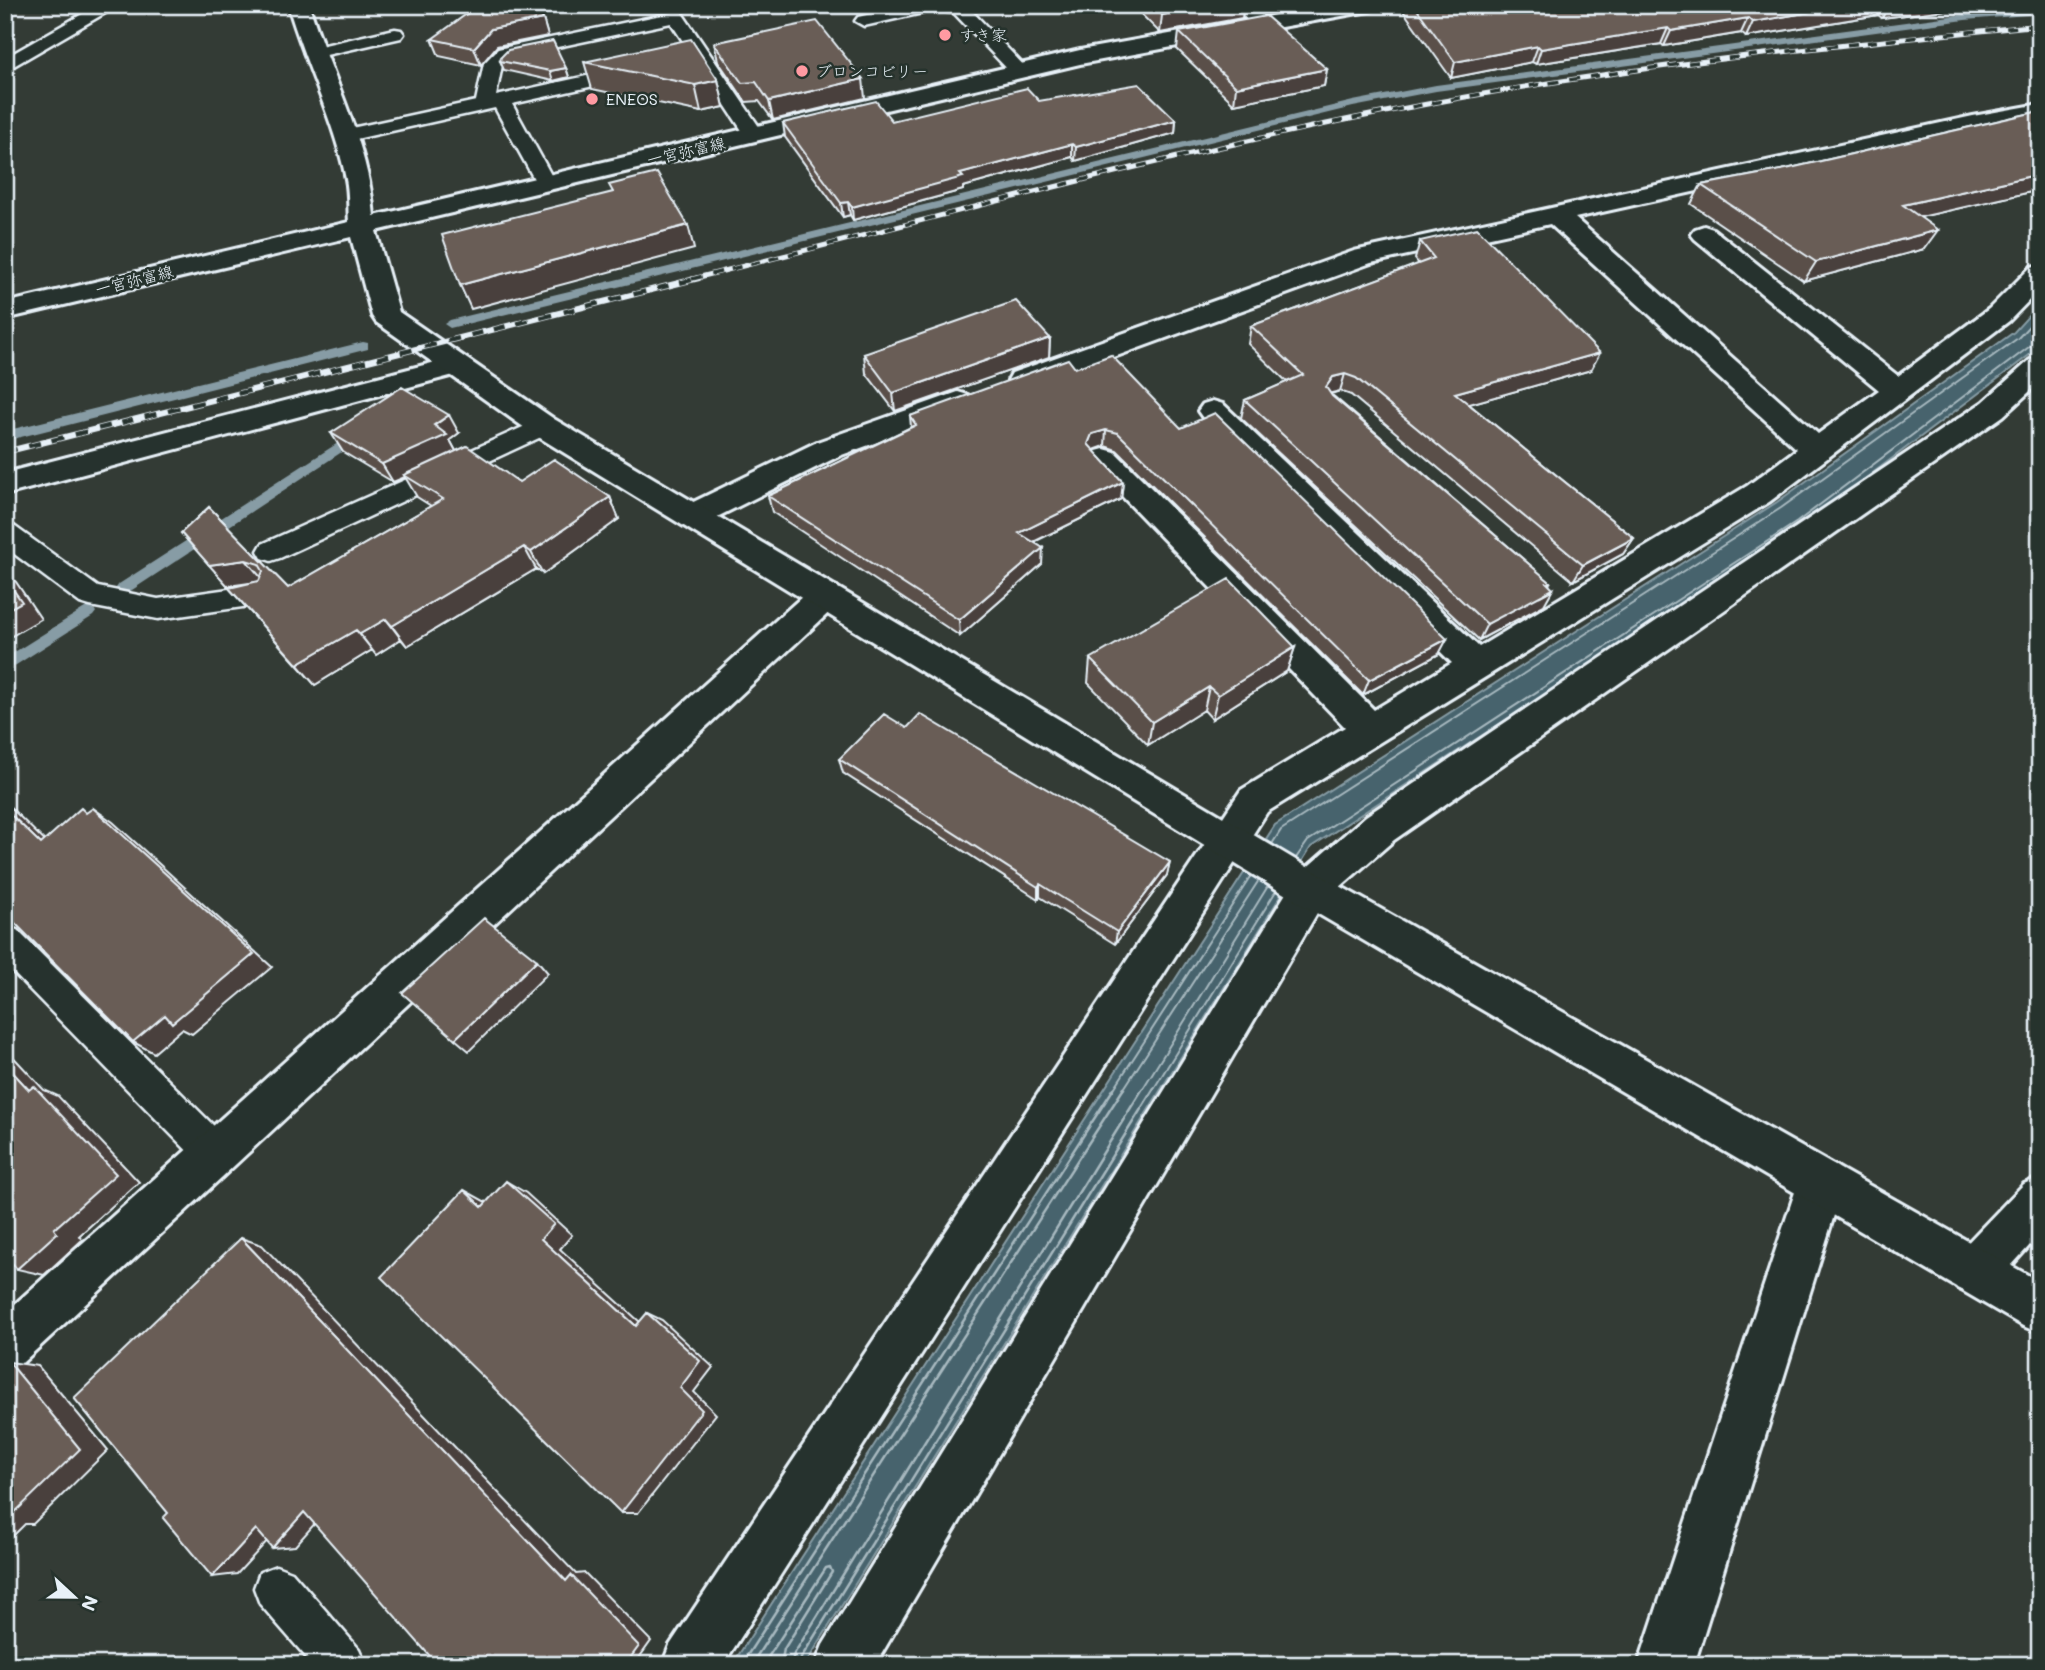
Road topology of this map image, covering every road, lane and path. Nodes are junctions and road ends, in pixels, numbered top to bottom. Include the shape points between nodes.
1 (111, 5) edge
2 (298, 5) edge
3 (936, 5) edge
4 (1240, 5) edge
5 (1361, 6) edge
6 (864, 21) dead end
7 (1261, 23) junction
8 (395, 34) dead end
9 (313, 53) junction
10 (5, 66) edge
11 (647, 68) edge
12 (1021, 72) junction
13 (493, 102) junction
14 (2040, 111) edge
15 (754, 134) junction
16 (347, 135) junction
17 (546, 184) junction
18 (1556, 215) junction
19 (362, 228) junction
20 (1704, 234) dead end
21 (2040, 273) edge
22 (5, 311) edge
23 (455, 366) junction
24 (2040, 366) edge
25 (1897, 390) junction
26 (1213, 411) edge
27 (543, 426) junction
28 (1817, 450) junction
29 (1104, 459) edge
30 (5, 484) edge
31 (692, 516) junction
32 (5, 533) edge
33 (271, 551) dead end
34 (264, 594) edge
35 (825, 596) junction
36 (1476, 665) junction
37 (1371, 730) junction
38 (1238, 845) junction
39 (1304, 886) junction
40 (10, 953) edge
41 (215, 1153) junction
42 (1821, 1183) junction
43 (2040, 1200) edge
44 (1974, 1271) junction
45 (2040, 1309) edge
46 (5, 1346) edge
47 (276, 1588) dead end
48 (343, 1665) edge
49 (690, 1665) edge
50 (843, 1665) edge
51 (1666, 1665) edge

1 - 10 lane
2 - 9 street
3 - 6 lane
3 - 12 lane via 960,9
4 - 7 lane
5 - 7 street, 一宮弥富線
7 - 12 street, 一宮弥富線
8 - 9 lane
9 - 16 street
11 - 13 lane
12 - 15 street, 一宮弥富線
13 - 15 lane via 492,66 683,27 693,58
13 - 16 lane
13 - 17 lane
14 - 18 street
15 - 17 street, 一宮弥富線
16 - 19 street via 359,183
17 - 19 street, 一宮弥富線
18 - 28 street
18 - 31 street via 1363,257 828,449
19 - 22 street, 一宮弥富線
19 - 23 street via 386,316
20 - 25 street
21 - 25 street via 1999,315
23 - 27 street
23 - 30 street
24 - 39 street via 1993,409 1380,828
25 - 28 street
26 - 36 street
27 - 31 street
27 - 33 lane
28 - 36 street via 1758,494 1565,596
29 - 37 street
31 - 35 street
32 - 34 lane via 90,596 158,609
35 - 38 street
35 - 41 street
36 - 37 street
37 - 38 street via 1254,801
38 - 39 street
38 - 49 street
39 - 42 street
39 - 50 street
40 - 41 lane
41 - 46 street
42 - 44 street
42 - 51 street
43 - 44 street
44 - 45 street
47 - 48 lane

